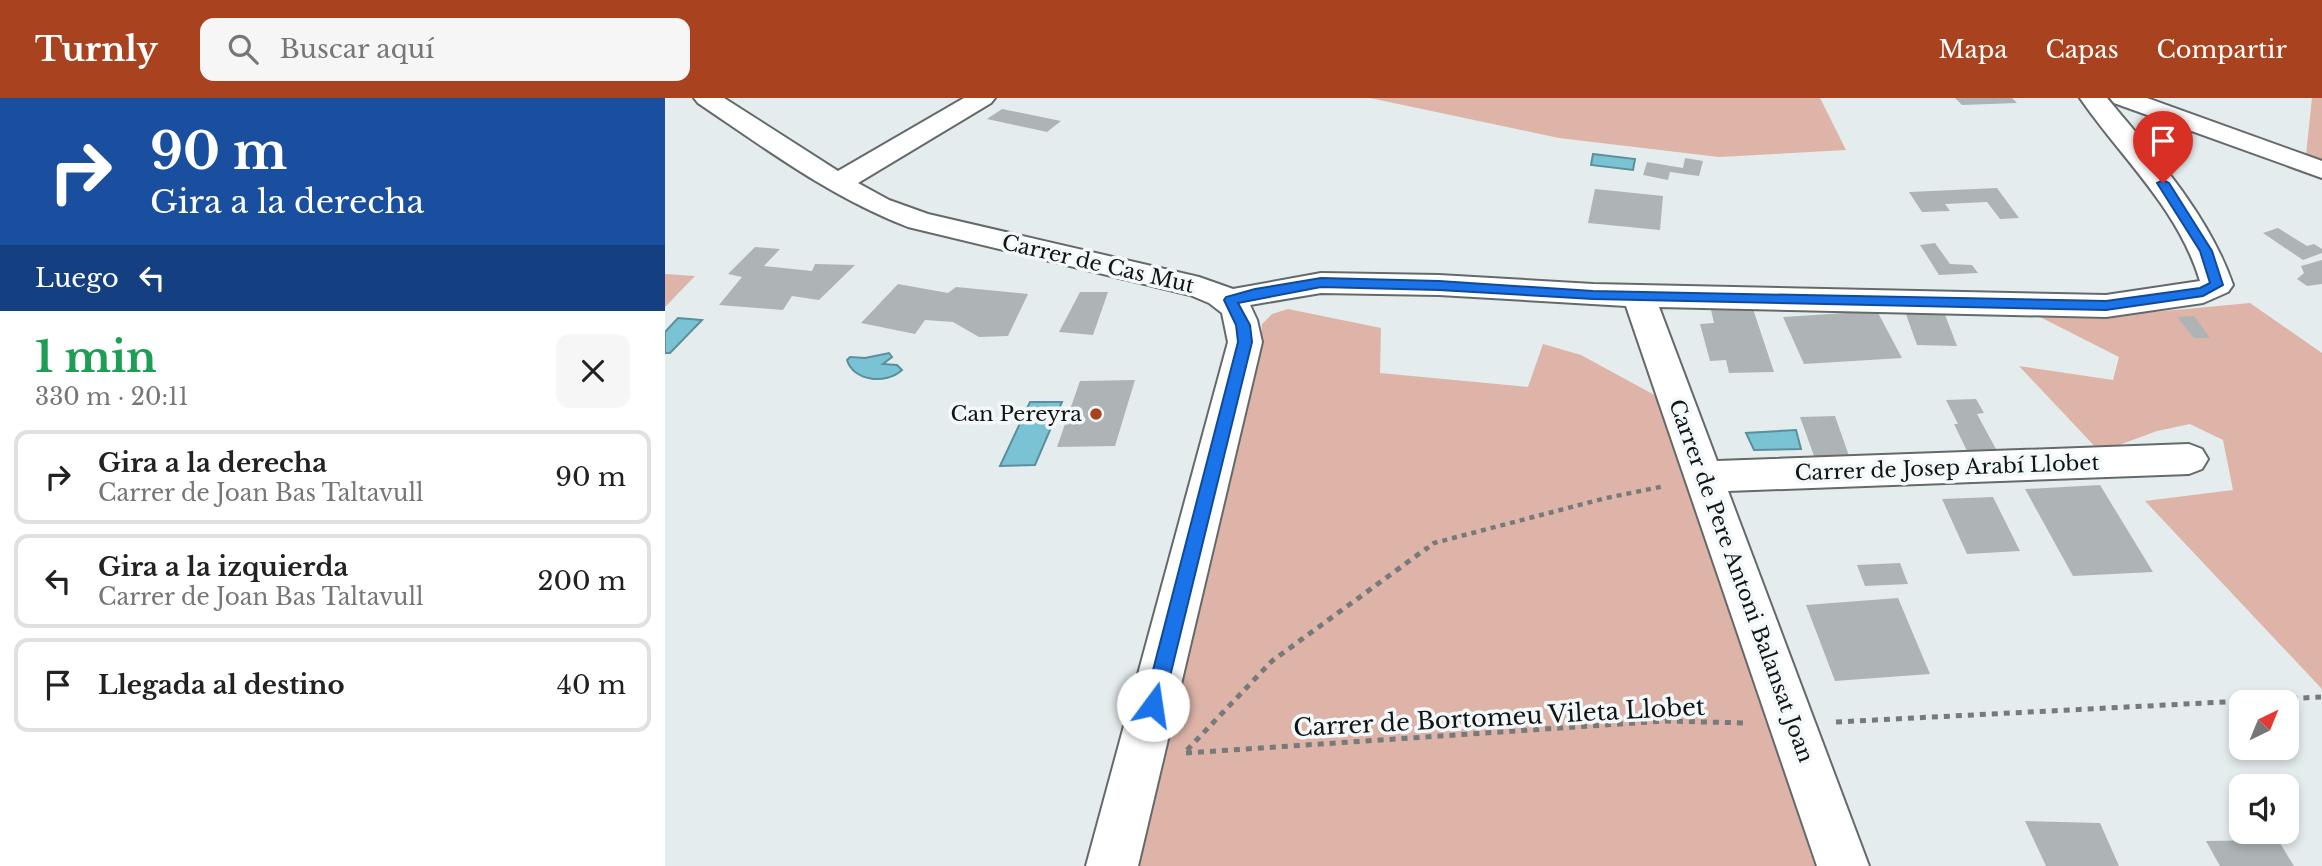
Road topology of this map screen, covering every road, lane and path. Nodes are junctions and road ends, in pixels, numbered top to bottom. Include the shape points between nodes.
1 (707, 98) edge
2 (982, 98) edge
3 (2094, 98) edge
4 (2123, 98) edge
5 (777, 142) junction
6 (748, 153) dead end
7 (2322, 170) edge
8 (838, 183) junction
9 (1639, 296) junction
10 (1231, 300) junction
11 (2189, 459) dead end
12 (1704, 477) junction
13 (2321, 697) edge
14 (1792, 724) junction
15 (1184, 753) junction
16 (1140, 757) junction
17 (1112, 866) edge
18 (1843, 866) edge

1 - 5 street, Carrer de Cas Mut
2 - 8 street
3 - 9 street via 2163,183 2206,251 2217,285 2203,292 2106,306
4 - 7 street
5 - 6 street
5 - 8 street, Carrer de Cas Mut
8 - 10 street, Carrer de Cas Mut via 919,221 1199,287
9 - 10 street via 1321,282
9 - 12 street, Carrer de Pere Antoni Balansat Joan
10 - 16 street via 1245,342
11 - 12 street, Carrer de Josep Arabí Llobet
12 - 14 street, Carrer de Pere Antoni Balansat Joan
12 - 15 path via 1434,543 1272,661
13 - 14 path, Carrer de Bortomeu Vileta Llobet
14 - 15 path, Carrer de Bortomeu Vileta Llobet via 1665,721
14 - 18 street, Carrer de Pere Antoni Balansat Joan
15 - 16 path, Carrer de Bortomeu Vileta Llobet
16 - 17 street

